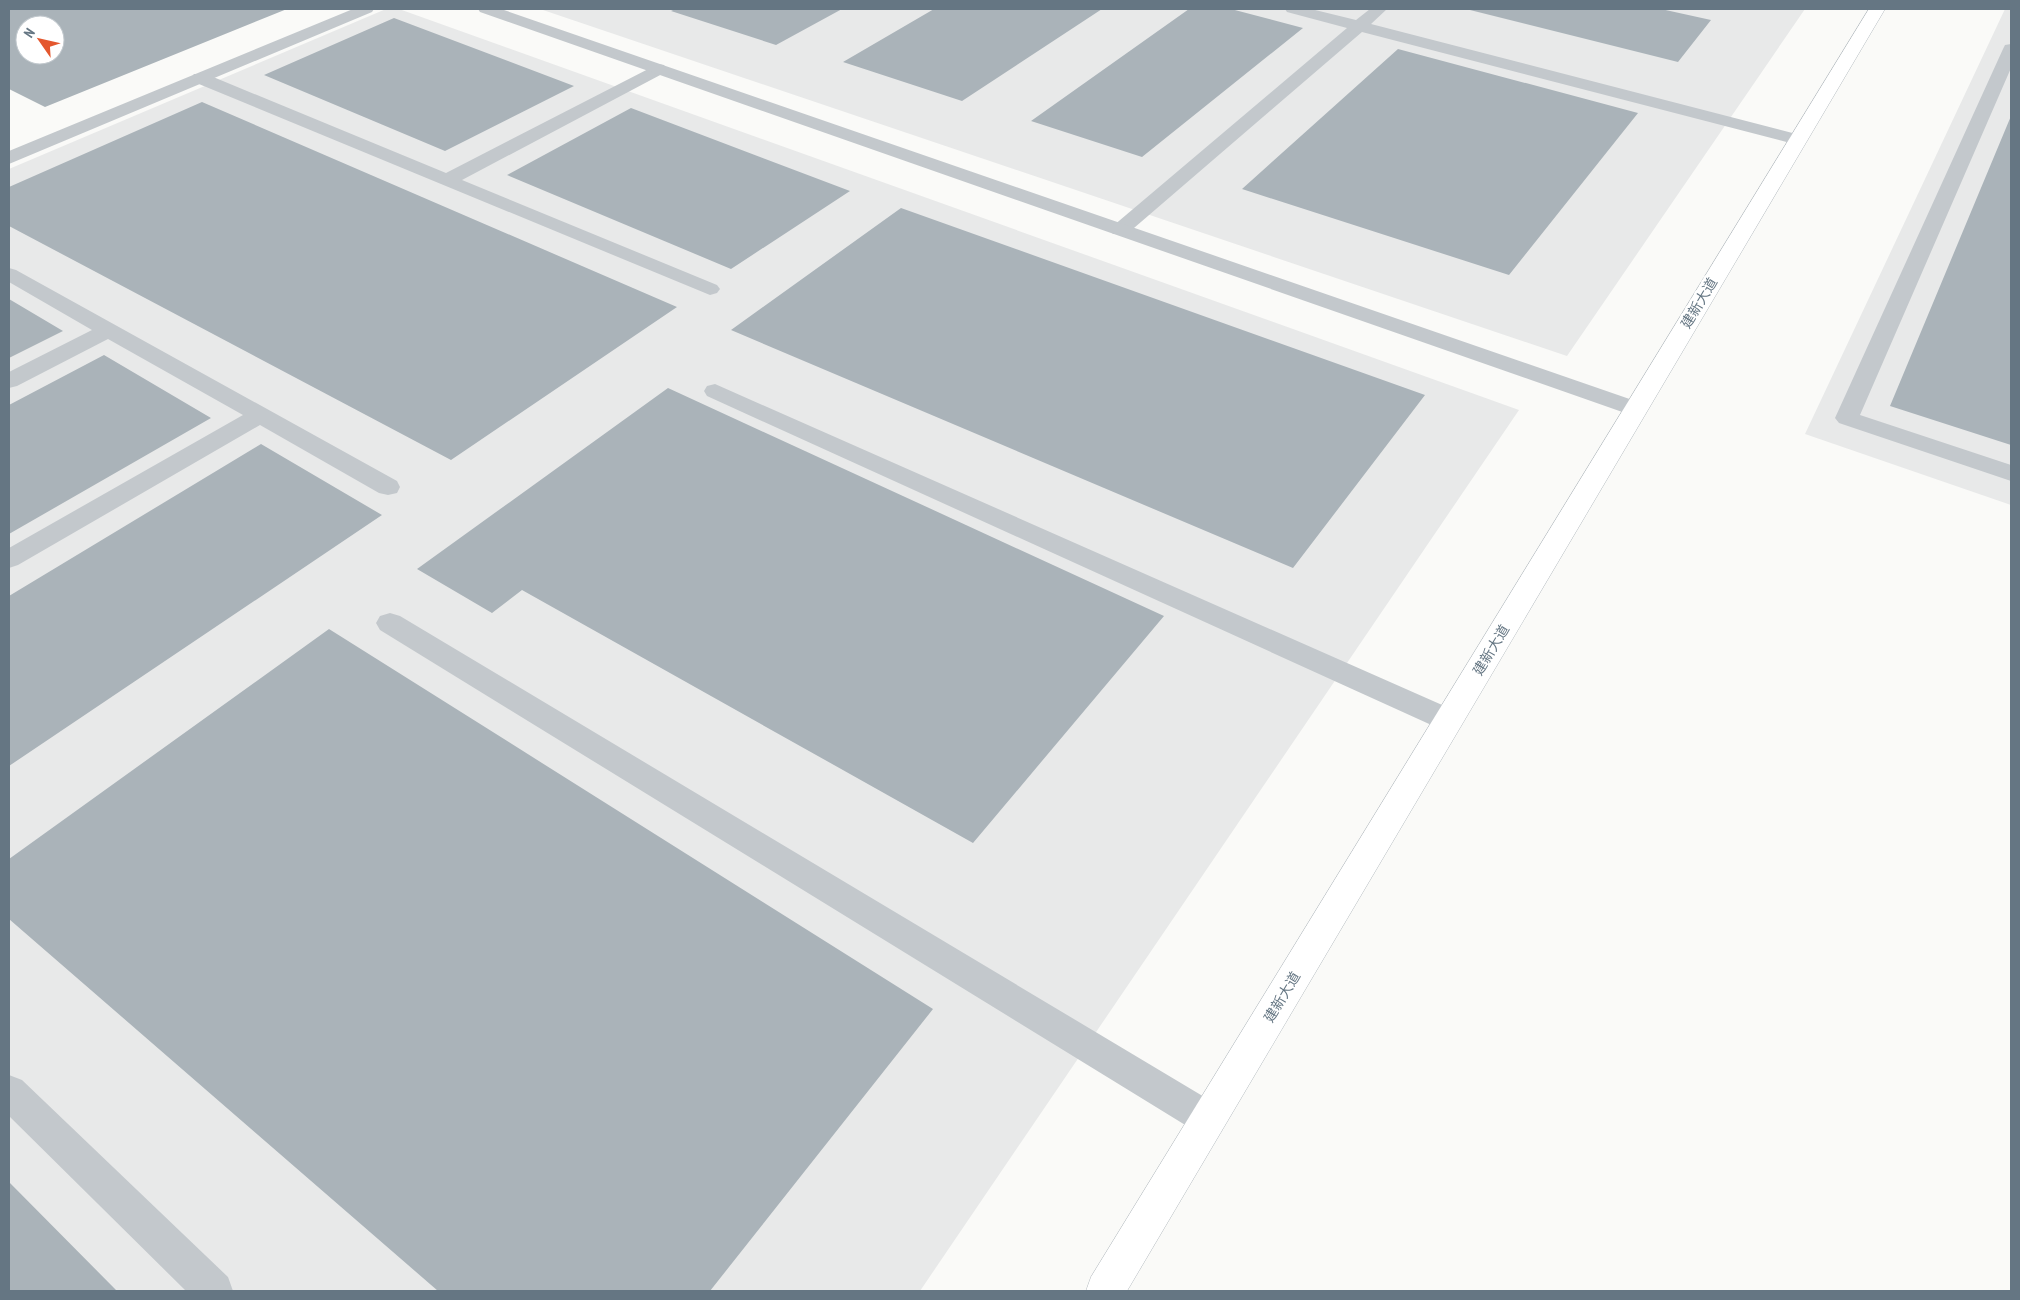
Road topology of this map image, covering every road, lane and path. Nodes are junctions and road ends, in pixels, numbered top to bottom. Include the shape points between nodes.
1 (366, 9) edge
2 (486, 9) edge
3 (1293, 9) edge
4 (1379, 9) edge
5 (1876, 9) edge
6 (1359, 26) junction
7 (2011, 48) edge
8 (658, 69) junction
9 (2006, 71) edge
10 (200, 78) junction
11 (1798, 140) junction
12 (9, 158) edge
13 (447, 180) junction
14 (1120, 230) junction
15 (9, 274) edge
16 (710, 288) dead end
17 (109, 330) junction
18 (9, 381) edge
19 (716, 391) dead end
20 (1636, 409) junction
21 (260, 415) junction
22 (2011, 473) edge
23 (388, 487) dead end
24 (9, 559) edge
25 (390, 623) dead end
26 (1448, 720) junction
27 (9, 1092) edge
28 (1208, 1119) junction
29 (214, 1291) edge
30 (1105, 1291) edge

1 - 10 street
2 - 8 street
3 - 6 street
4 - 6 street
5 - 11 street, 建新大道
6 - 11 street
6 - 14 street
7 - 9 street
8 - 13 street
8 - 14 street
9 - 22 street via 1847,418
10 - 12 street
10 - 13 street
11 - 20 street, 建新大道
13 - 16 street
14 - 20 street
15 - 17 street
17 - 18 street
17 - 21 street
19 - 26 street
20 - 26 street, 建新大道
21 - 23 street
21 - 24 street
25 - 28 street
26 - 28 street, 建新大道
27 - 29 street
28 - 30 street, 建新大道

